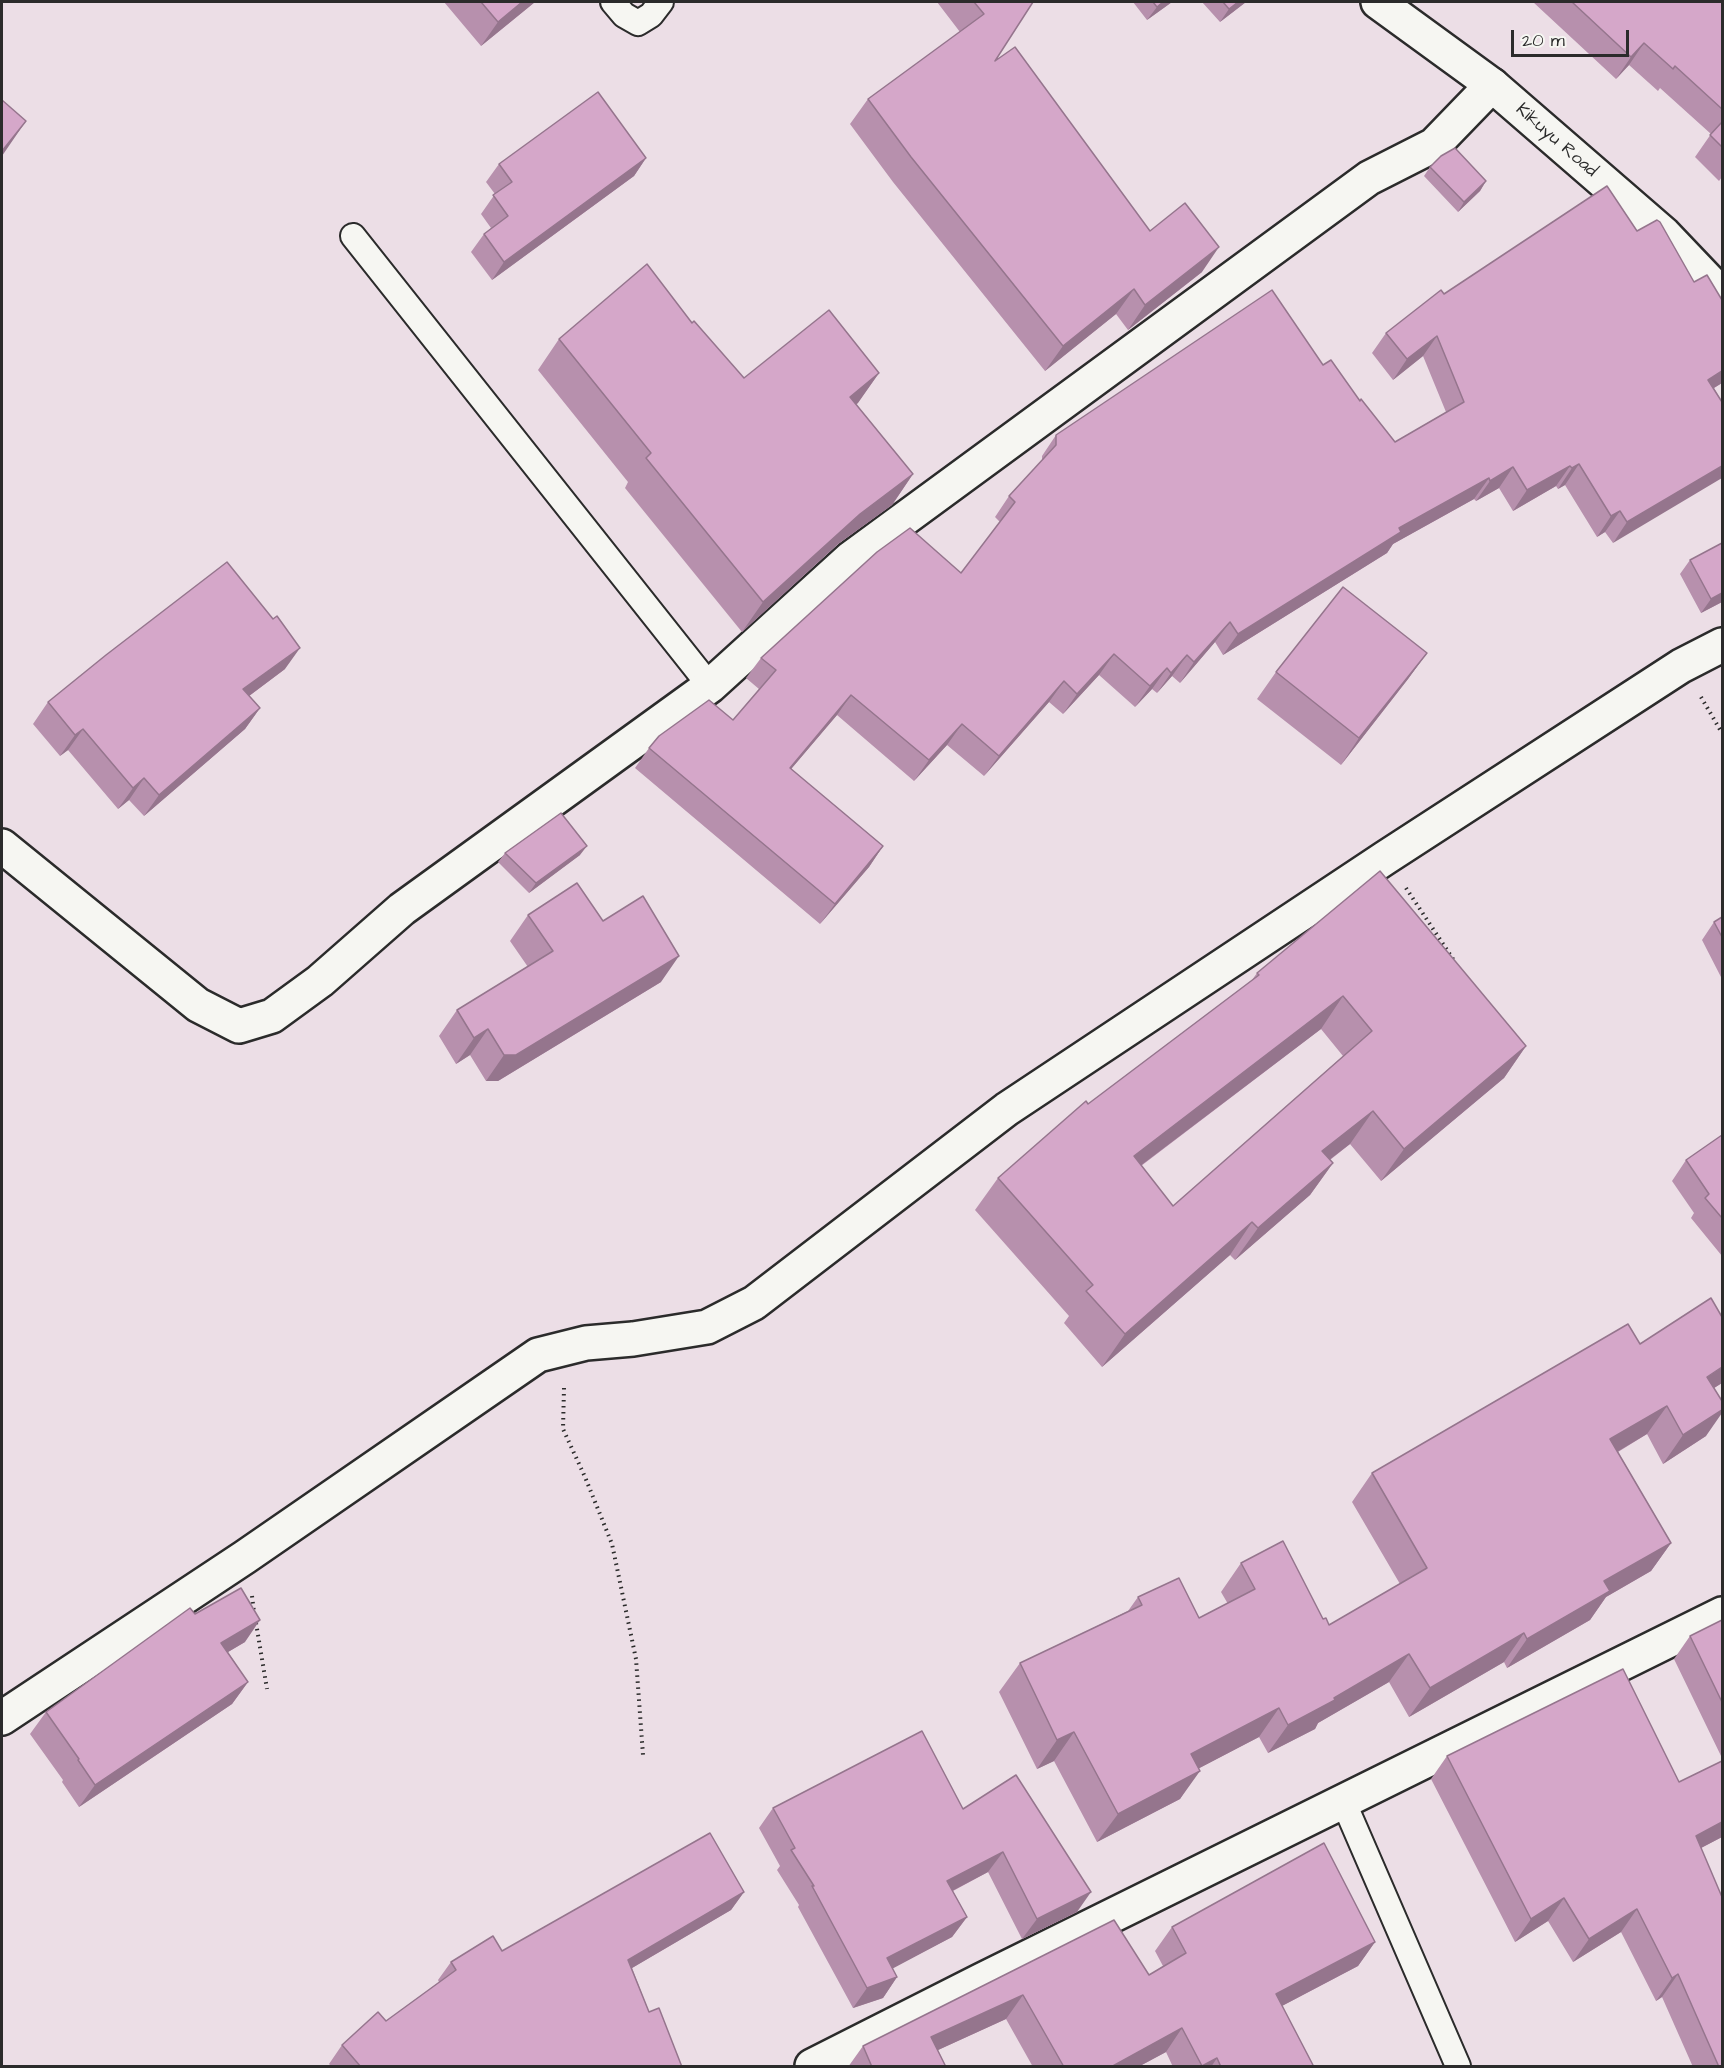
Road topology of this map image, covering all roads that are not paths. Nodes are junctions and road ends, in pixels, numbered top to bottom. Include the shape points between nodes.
1 (613, 2) edge
2 (661, 2) edge
3 (1378, 2) edge
4 (1492, 85) junction
5 (352, 236) dead end
6 (1722, 295) edge
7 (1722, 645) edge
8 (710, 686) junction
9 (2, 846) edge
10 (1722, 1614) edge
11 (2, 1718) edge
12 (1344, 1803) junction
13 (812, 2067) edge
14 (1458, 2067) edge

1 - 2 lane via 638,23
3 - 4 street, Kikuyu Road
4 - 6 street, Kikuyu Road via 1664,234
4 - 8 street via 1434,145 1369,178 851,558
5 - 8 lane
7 - 11 street via 1681,666 1007,1109 754,1303 708,1327 586,1342 538,1355
8 - 9 street via 402,909 320,981 272,1016 239,1026 198,1005
10 - 12 street
12 - 13 street
12 - 14 lane

